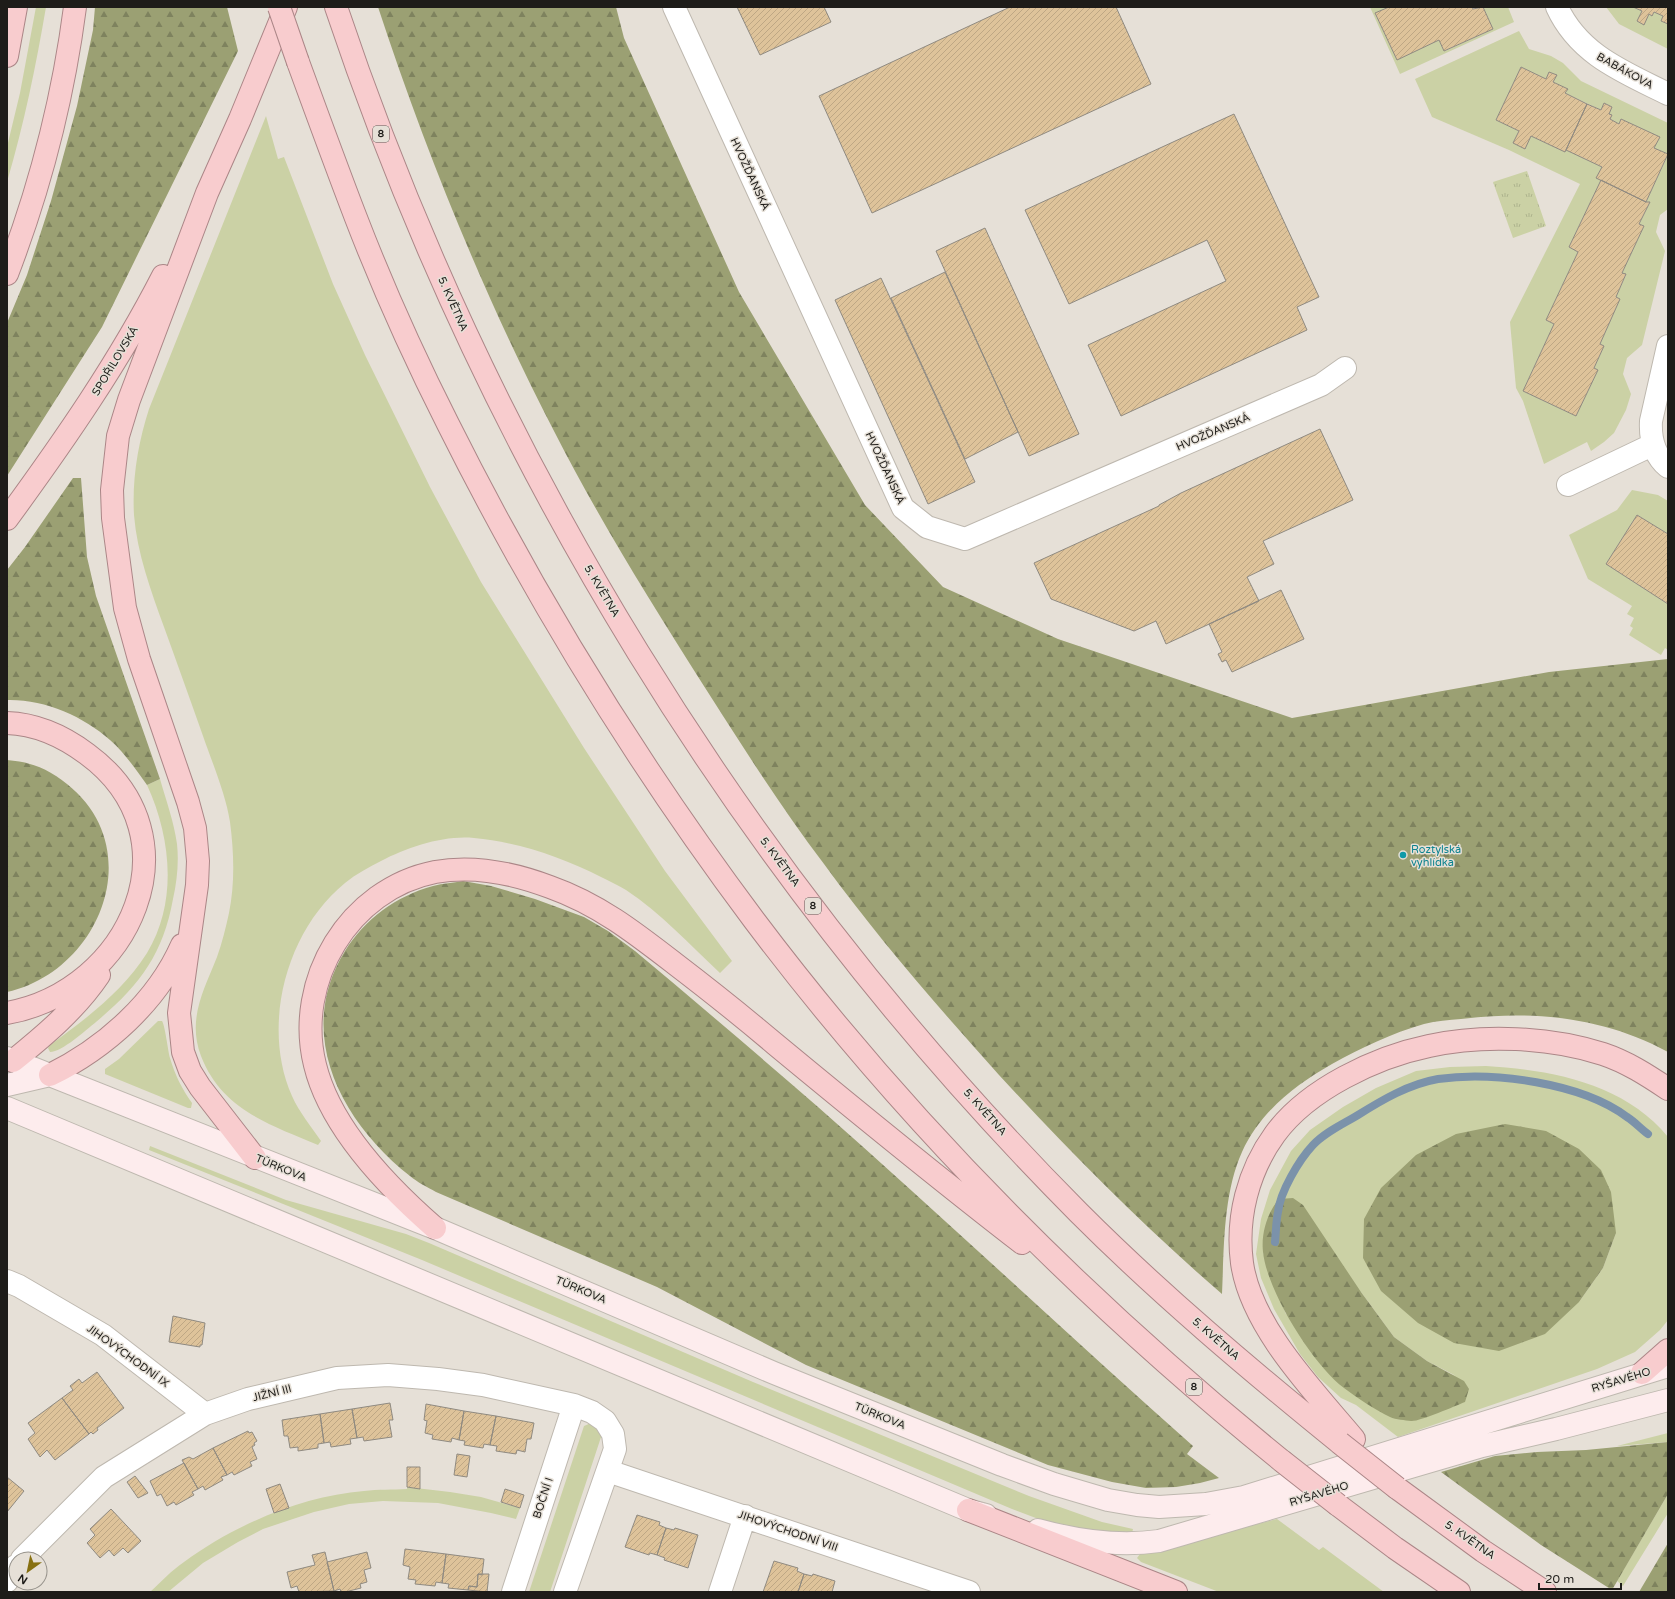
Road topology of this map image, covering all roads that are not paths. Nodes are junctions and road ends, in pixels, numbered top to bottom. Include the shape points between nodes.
1 (16, 7) edge
2 (75, 7) edge
3 (279, 7) edge
4 (286, 7) edge
5 (336, 7) edge
6 (674, 7) edge
7 (1557, 7) edge
8 (7, 56) edge
9 (1668, 94) edge
10 (207, 193) junction
11 (7, 274) edge
12 (1668, 346) edge
13 (1345, 368) dead end
14 (1652, 445) junction
15 (1668, 467) edge
16 (1568, 485) dead end
17 (7, 519) edge
18 (7, 723) edge
19 (193, 913) junction
20 (116, 944) junction
21 (7, 1013) edge
22 (9, 1061) edge
23 (50, 1075) junction
24 (7, 1085) edge
25 (1668, 1089) edge
26 (7, 1108) edge
27 (255, 1158) junction
28 (435, 1228) junction
29 (7, 1281) edge
30 (1108, 1310) junction
31 (1668, 1350) edge
32 (1668, 1366) edge
33 (1642, 1373) junction
34 (1668, 1400) edge
35 (574, 1405) junction
36 (205, 1414) junction
37 (1347, 1441) junction
38 (608, 1471) junction
39 (1159, 1507) joint
40 (968, 1510) junction
41 (745, 1516) junction
42 (30, 1551) edge
43 (513, 1592) edge
44 (565, 1592) edge
45 (720, 1592) edge
46 (969, 1592) edge
47 (1176, 1592) edge
48 (1459, 1592) edge
49 (1545, 1592) edge

1 - 8 highway
2 - 11 highway via 65,76 50,141
3 - 30 highway, 8, bridge via 356,219 447,422 550,612 643,761 715,868 853,1043 950,1153
4 - 10 highway
5 - 37 highway, 5. KVĚTNA / 8 via 377,124 404,191 478,359 528,459 586,564 647,667 712,768 772,853 885,997 1013,1144 1080,1214 1223,1345
6 - 13 street, HVOŽĎANSKÁ via 903,508 927,527 965,539 1321,385
7 - 9 street, BABÁKOVA via 1564,23 1578,41 1594,54
10 - 17 highway, SPOŘILOVSKÁ via 160,284 124,346 85,408
10 - 19 highway via 122,419 112,490 113,518 125,608 195,828 198,861
12 - 14 street via 1651,422
14 - 15 street
14 - 16 street
18 - 20 highway via 36,727 57,734 76,745 95,759 112,777 124,791 134,810 144,845 145,862 137,904 131,920
19 - 23 highway via 176,958 155,990 106,1039 73,1064
19 - 27 highway via 179,1013 183,1052 190,1071 200,1087
20 - 21 highway via 93,971 77,983 44,1001
20 - 22 highway via 99,974 71,1010 50,1031
22 - 23 main road, TÜRKOVA
23 - 24 main road
23 - 27 main road, TÜRKOVA
25 - 37 highway via 1622,1061 1589,1050 1522,1040 1480,1040 1430,1046 1381,1060 1330,1087 1291,1116 1275,1134 1248,1186 1240,1243 1242,1264 1247,1285 1270,1334
26 - 40 main road
27 - 28 main road, TÜRKOVA
28 - 30 highway via 408,1205 360,1151 321,1085 311,1041 313,996 319,975 339,935 370,903 409,880 432,873 469,869 488,871 519,877 556,889 578,898 629,927 720,998 917,1161
28 - 39 main road, TÜRKOVA via 767,1370 1002,1465 1090,1496
29 - 36 street, JIHOVÝCHODNÍ IX via 103,1335
30 - 48 highway, 8, bridge via 1221,1411 1282,1461 1395,1548
31 - 33 highway
32 - 33 main road, RYŠAVÉHO
33 - 39 main road, RYŠAVÉHO via 1244,1497 1206,1504
34 - 40 main road, RYŠAVÉHO via 1482,1446 1146,1543 1081,1541
35 - 36 street, JIŽNÍ III via 483,1385 388,1375 337,1378 248,1399
35 - 38 street, JIŽNÍ III via 592,1412 605,1421 613,1434 615,1449
35 - 43 street, BOČNÍ I
36 - 42 street, JIŽNÍ III via 104,1477
37 - 49 highway, 5. KVĚTNA / 8, bridge via 1397,1488 1483,1551
38 - 41 street, JIHOVÝCHODNÍ VIII
38 - 44 street
40 - 47 highway
41 - 45 street
41 - 46 street, JIHOVÝCHODNÍ VIII

